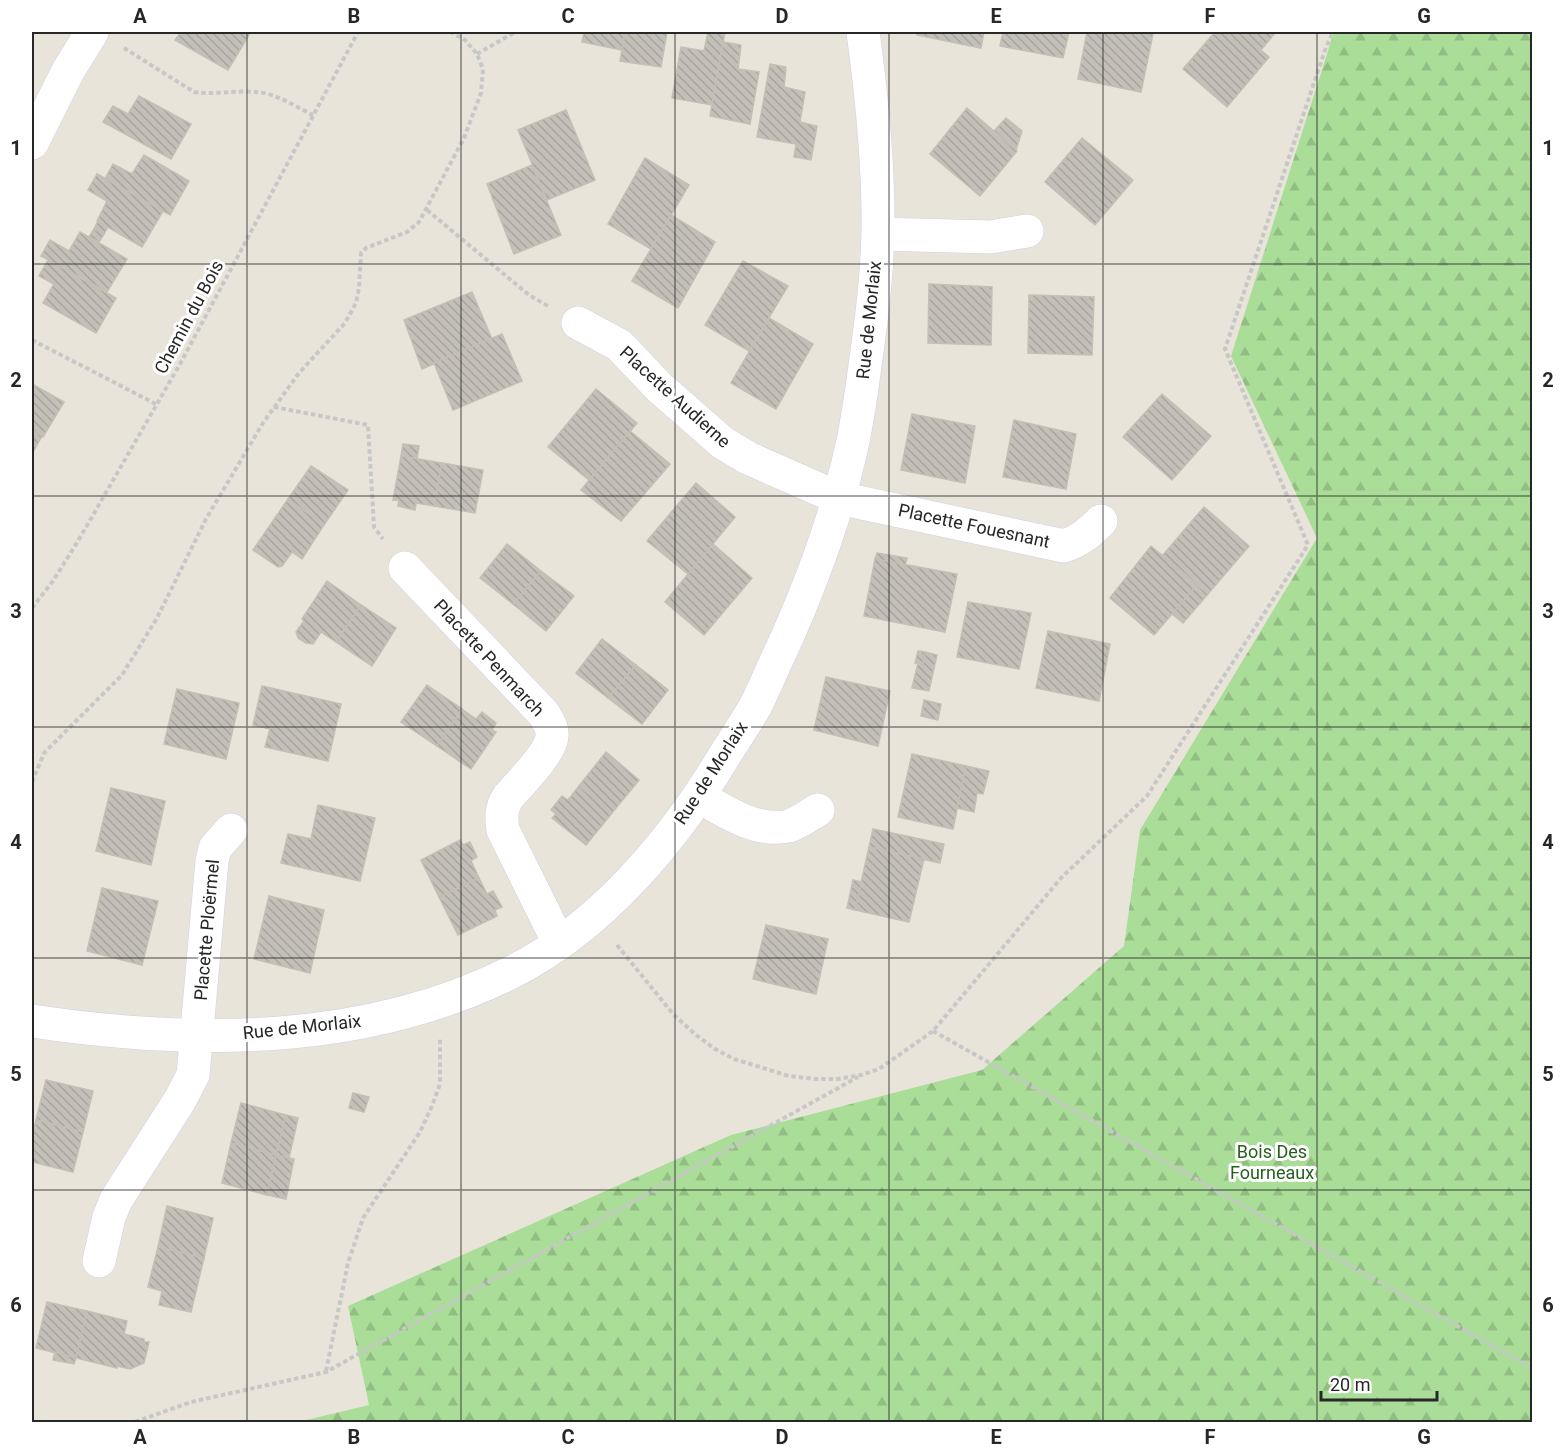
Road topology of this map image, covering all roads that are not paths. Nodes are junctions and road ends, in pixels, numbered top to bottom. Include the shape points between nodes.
1 (863, 32) edge
2 (105, 38) edge
3 (32, 143) edge
4 (1027, 231) dead end
5 (878, 234) junction
6 (578, 323) road end
7 (839, 498) junction
8 (1101, 521) dead end
9 (405, 568) road end
10 (700, 797) junction
11 (818, 810) dead end
12 (231, 830) dead end
13 (559, 943) junction
14 (32, 1021) edge
15 (198, 1036) junction
16 (99, 1261) dead end

1 - 5 street, Rue de Morlaix via 876,146
2 - 3 street via 68,71
4 - 5 street via 990,237
5 - 7 street, Rue de Morlaix via 863,381
6 - 7 street, Placette Audierne via 619,345 660,388 723,443
7 - 8 street, Placette Fouesnant via 1064,546 1088,534
7 - 10 street, Rue de Morlaix via 801,609 761,693
9 - 13 street, Placette Penmarch via 544,714 550,725 550,747 508,797 501,818 503,830
10 - 11 street via 730,815 774,827 790,826
10 - 13 street, Rue de Morlaix via 613,900
12 - 15 street, Placette Ploërmel via 215,848 212,861
13 - 15 street, Rue de Morlaix via 515,970 417,1010 340,1026 272,1034
14 - 15 street, Rue de Morlaix via 93,1030
15 - 16 street, Placette Ploërmel via 193,1074 116,1200

